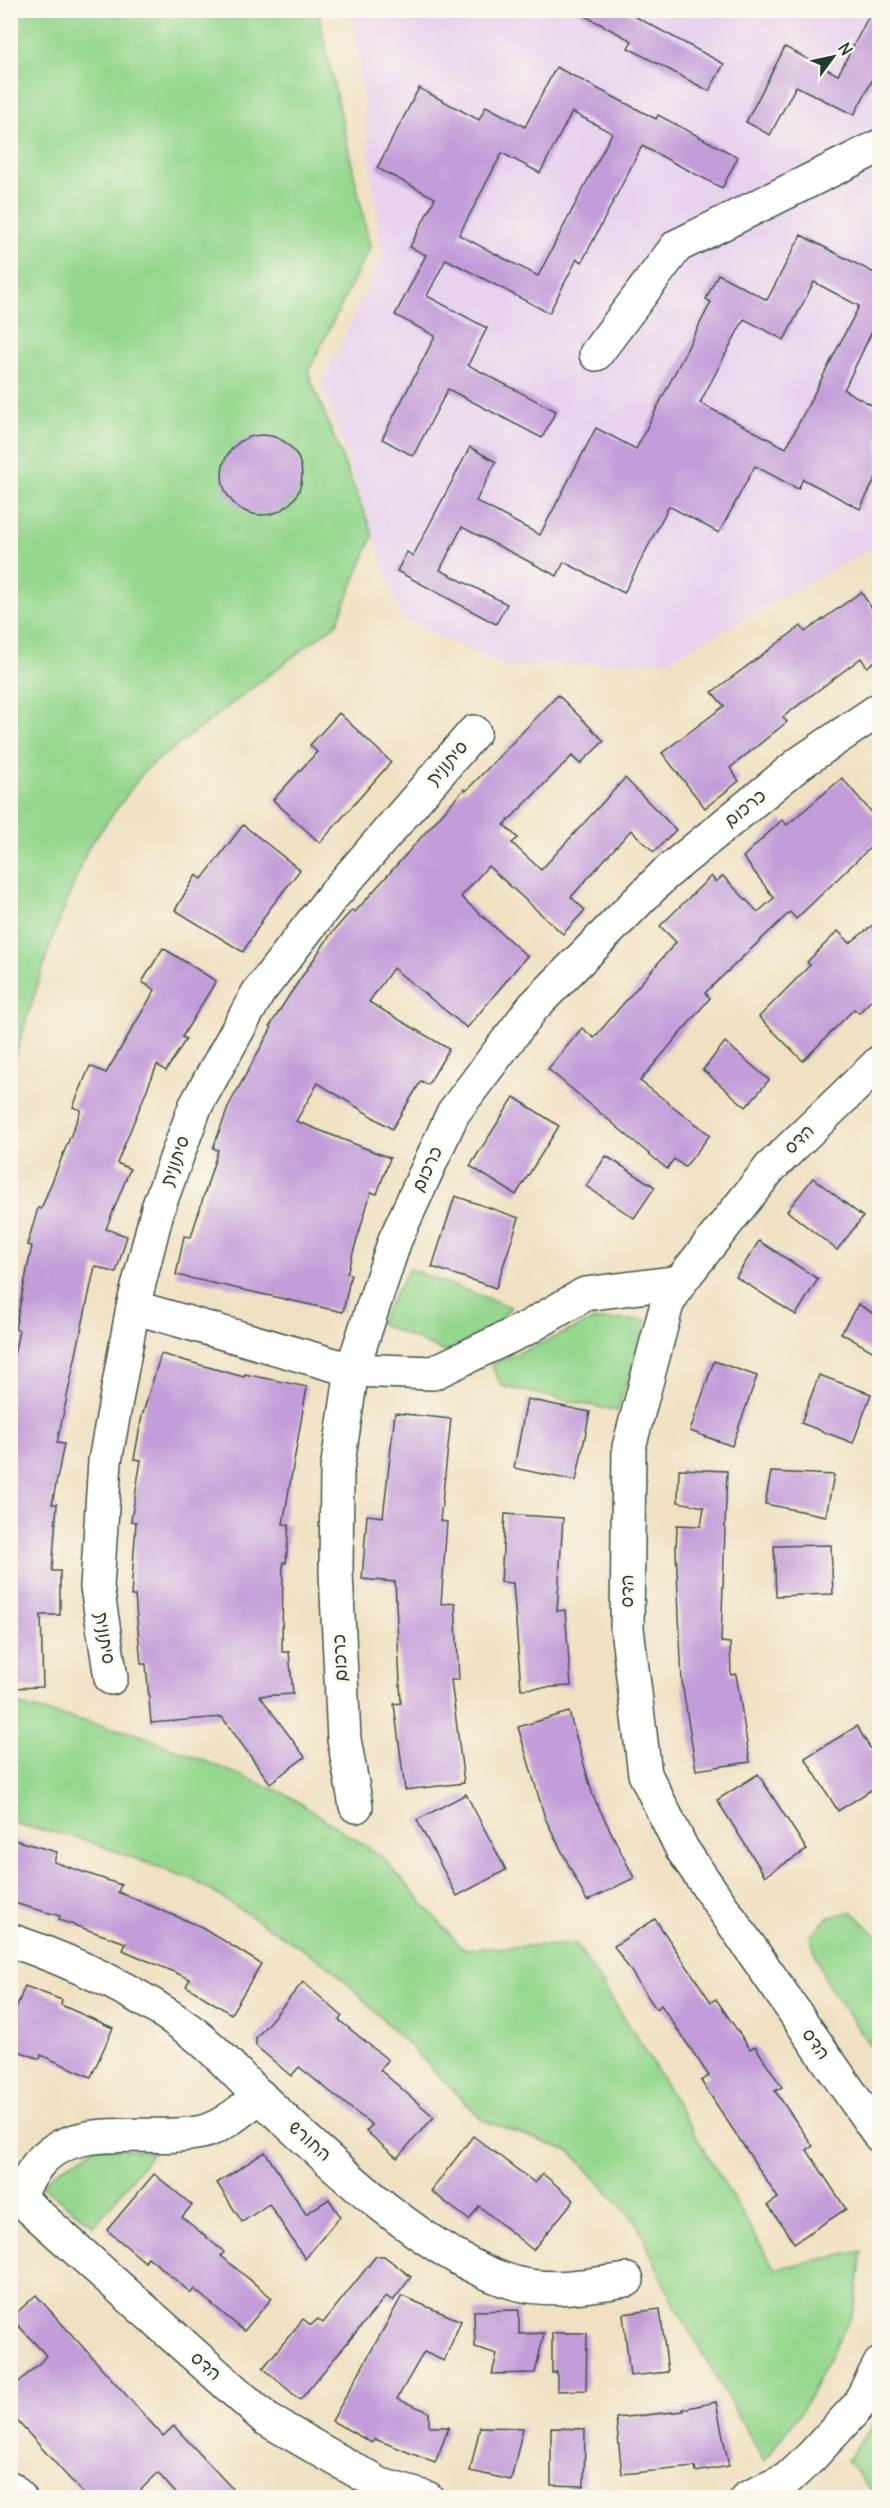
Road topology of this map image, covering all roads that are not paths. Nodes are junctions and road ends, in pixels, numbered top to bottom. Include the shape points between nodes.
1 (879, 146) edge
2 (596, 354) dead end
3 (879, 709) edge
4 (474, 732) dead end
5 (879, 1062) edge
6 (680, 1282) junction
7 (133, 1307) junction
8 (352, 1370) junction
9 (111, 1678) dead end
10 (356, 1806) dead end
11 (10, 1940) edge
12 (260, 2096) junction
13 (879, 2136) edge
14 (14, 2196) edge
15 (627, 2280) dead end
16 (879, 2364) edge
17 (10, 2488) edge
18 (792, 2489) edge
19 (20, 2498) edge
20 (427, 2498) edge
21 (747, 2498) edge

1 - 2 street via 677,246
3 - 8 street, כרכום via 800,763 665,874 533,1007 453,1113 395,1240
4 - 7 street, סיתונית via 331,898 258,993 195,1107 158,1208
5 - 6 street, הדס via 770,1168
6 - 8 street via 585,1294 529,1327 433,1373
6 - 13 street, הדס via 667,1304 629,1447 627,1628 645,1774 682,1849
7 - 8 street
7 - 9 street, סיתונית via 105,1461 97,1587
8 - 10 street, כרכום via 337,1470 336,1573 344,1739
11 - 12 street, החורש via 71,1961 146,2001 190,2030
12 - 14 street via 233,2117 203,2132 81,2139 59,2146 40,2162
12 - 15 street, החורש via 375,2199 430,2240 468,2262 515,2283 571,2288
14 - 20 street, הדס via 266,2420 381,2485
16 - 18 street via 858,2406 811,2457
17 - 19 street
18 - 21 street

